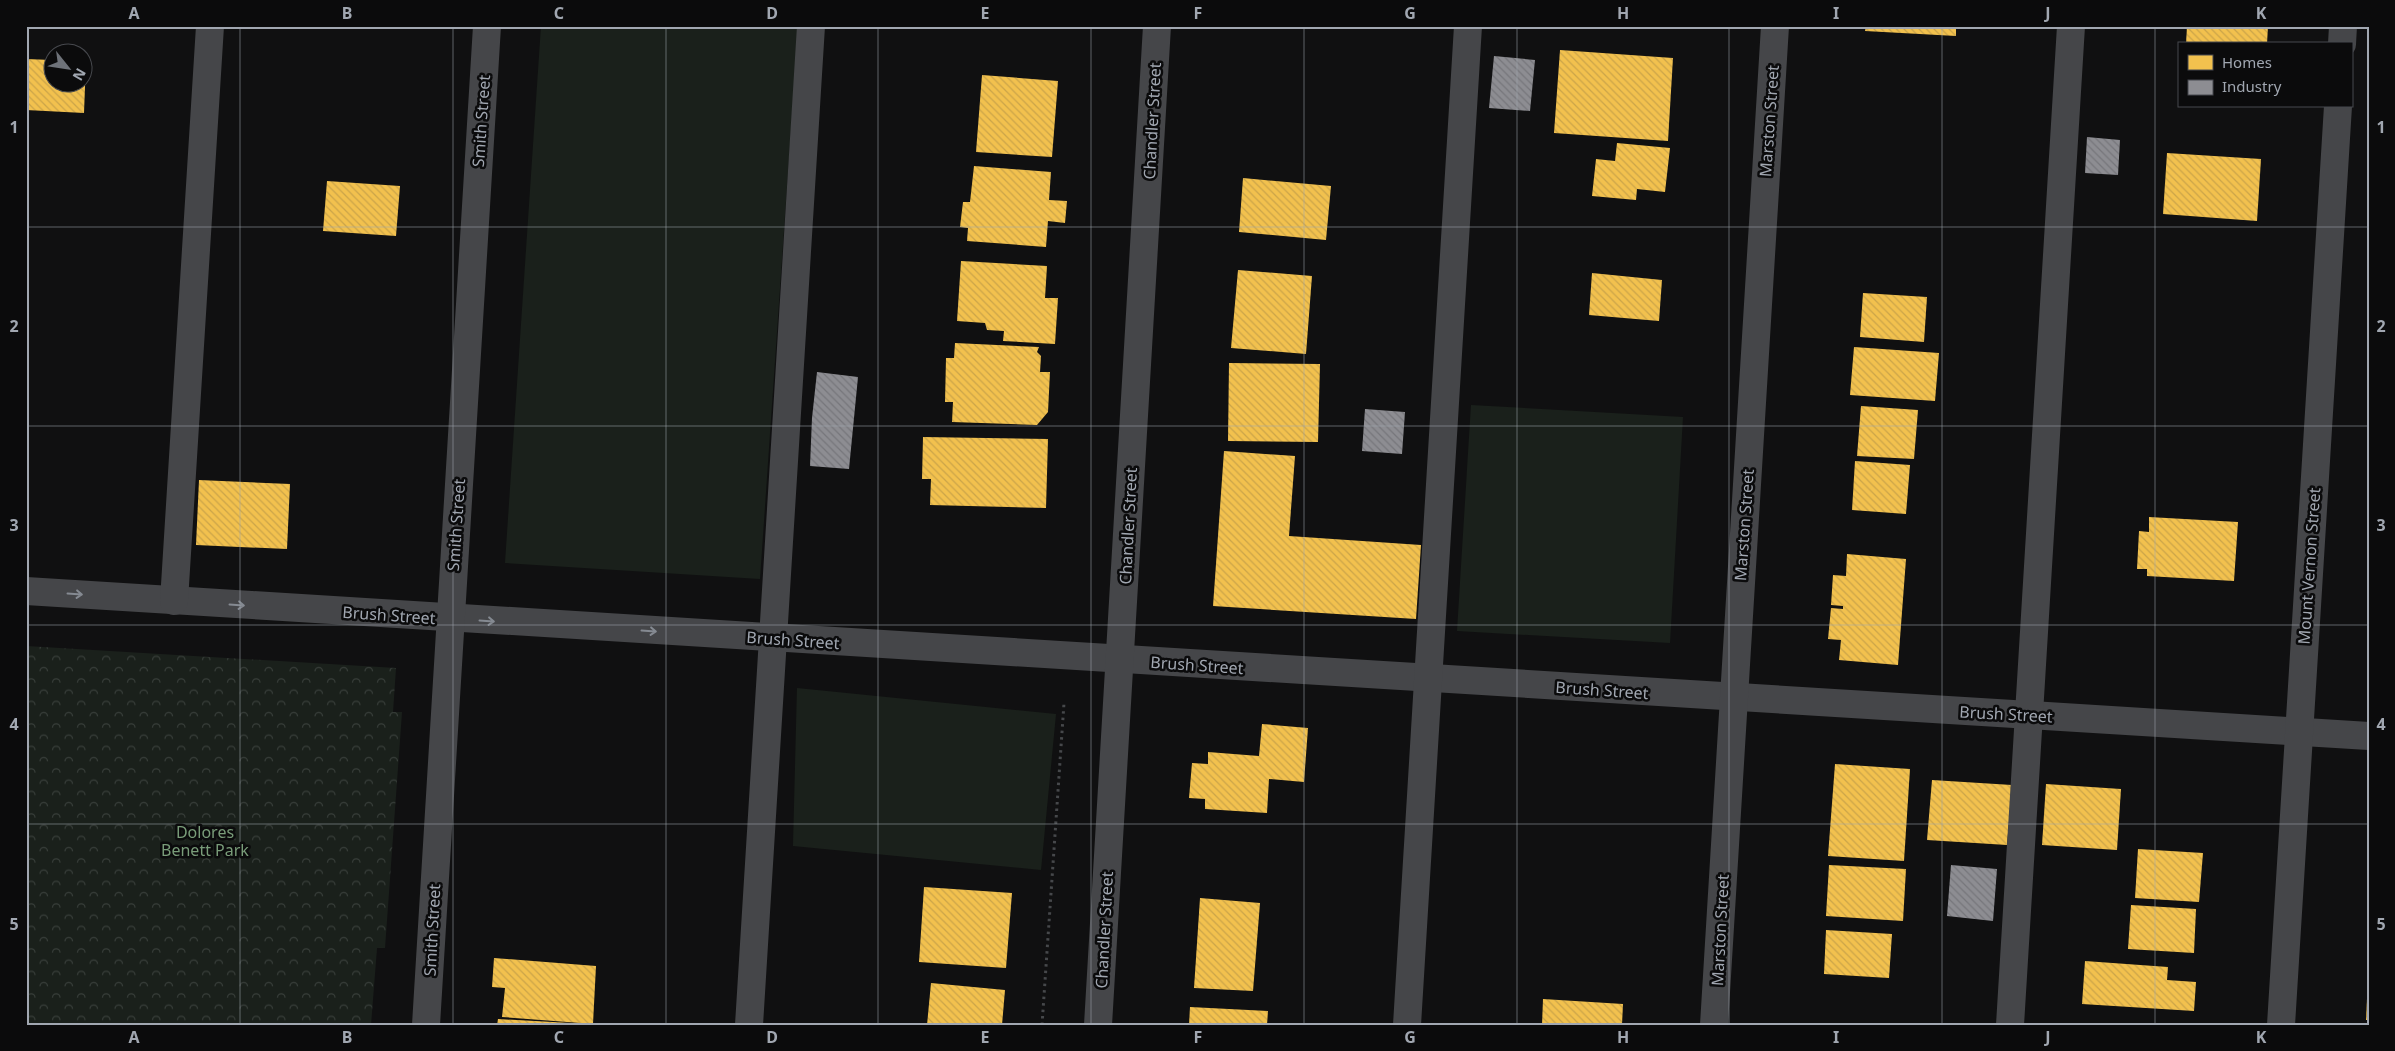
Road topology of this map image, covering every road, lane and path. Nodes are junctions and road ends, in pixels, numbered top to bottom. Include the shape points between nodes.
1 (210, 26) edge
2 (487, 26) edge
3 (811, 26) edge
4 (1157, 26) edge
5 (1468, 26) edge
6 (1775, 26) edge
7 (2071, 26) edge
8 (2343, 26) edge
9 (2342, 42) edge
10 (2338, 108) edge
11 (26, 591) edge
12 (174, 600) junction
13 (451, 618) junction
14 (774, 639) junction
15 (1120, 660) junction
16 (1428, 679) junction
17 (1733, 698) junction
18 (1064, 703) dead end
19 (2028, 716) junction
20 (2299, 732) junction
21 (2369, 736) edge
22 (426, 1025) edge
23 (750, 1025) edge
24 (1042, 1025) edge
25 (1098, 1025) edge
26 (1407, 1025) edge
27 (1714, 1025) edge
28 (2010, 1025) edge
29 (2281, 1025) edge

1 - 12 street
2 - 13 street, Smith Street
3 - 14 street
4 - 15 street, Chandler Street
5 - 16 street
6 - 17 street, Marston Street
7 - 19 street
8 - 9 street
10 - 20 street, Mount Vernon Street
11 -> 12 street, Brush Street
12 -> 13 street, Brush Street
13 -> 14 street, Brush Street
13 - 22 street, Smith Street
14 - 15 street, Brush Street
14 - 23 street
15 - 16 street, Brush Street
15 - 25 street, Chandler Street
16 - 17 street, Brush Street
16 - 26 street
17 - 19 street, Brush Street
17 - 27 street, Marston Street
18 - 24 path
19 - 20 street, Brush Street
19 - 28 street
20 - 21 street, Brush Street
20 - 29 street, Mount Vernon Street

